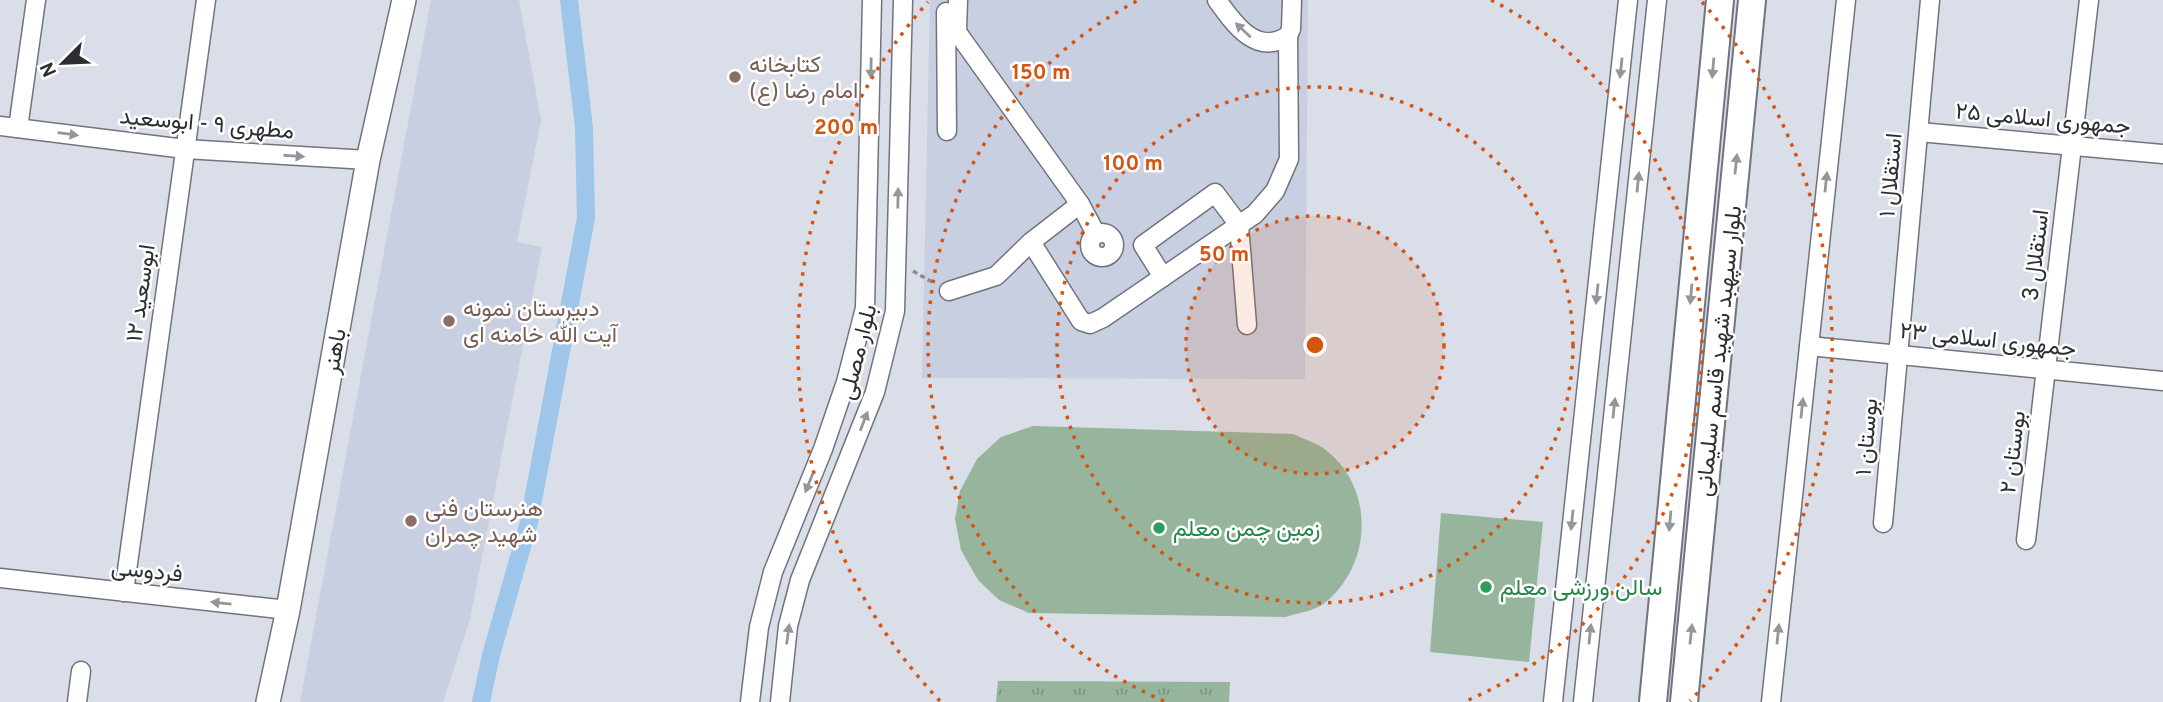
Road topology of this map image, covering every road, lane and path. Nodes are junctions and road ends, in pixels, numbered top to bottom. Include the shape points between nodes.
1 (36, 0) edge
2 (206, 0) edge
3 (404, 0) edge
4 (872, 0) edge
5 (903, 0) edge
6 (946, 0) edge
7 (958, 0) edge
8 (1217, 0) edge
9 (1292, 0) edge
10 (1628, 0) edge
11 (1657, 0) edge
12 (1720, 0) edge
13 (1752, 0) edge
14 (1846, 0) edge
15 (1930, 0) edge
16 (2089, 0) edge
17 (1288, 36) junction
18 (945, 50) junction
19 (973, 55) junction
20 (0, 126) edge
21 (18, 128) junction
22 (947, 131) dead end
23 (1919, 132) junction
24 (2072, 146) junction
25 (184, 149) junction
26 (2163, 154) edge
27 (368, 160) junction
28 (1080, 204) junction
29 (1605, 220) junction
30 (1633, 224) junction
31 (1239, 225) junction
32 (1096, 234) dead end
33 (1031, 242) junction
34 (897, 262) junction
35 (1163, 277) junction
36 (949, 292) joint
37 (1247, 326) dead end
38 (1809, 346) junction
39 (1898, 355) junction
40 (2046, 370) junction
41 (2163, 381) edge
42 (1883, 523) dead end
43 (2026, 540) dead end
44 (0, 578) edge
45 (124, 592) junction
46 (288, 610) junction
47 (81, 671) dead end
48 (1553, 699) edge
49 (1583, 701) edge
50 (77, 702) edge
51 (268, 702) edge
52 (750, 702) edge
53 (779, 702) edge
54 (1653, 702) edge
55 (1684, 702) edge
56 (1771, 702) edge

1 - 21 street
2 - 25 street, ابوسعید ۱۲
3 - 27 main road, باهنر
4 -> 52 street, بلوار مصلی via 865,308 823,449 773,572
34 -> 5 street, بلوار مصلی
6 - 18 street
7 - 19 street via 957,32
17 -> 8 street via 1262,43
9 - 17 street
10 -> 29 street
30 -> 11 street
12 -> 54 highway, بلوار سپهبد شهید قاسم سلیمانی
55 -> 13 highway, بلوار سپهبد شهید قاسم سلیمانی
38 -> 14 street
15 - 23 street, استقلال ۱
16 - 24 street, استقلال 3
17 - 31 street via 1289,159 1275,191
18 - 19 street
18 - 22 street
19 - 28 street
20 - 21 street, مطهری ۹ - ابوسعید
21 -> 25 street, مطهری ۹ - ابوسعید
23 - 24 street, جمهوری اسلامی ۲۵
23 - 39 street, استقلال ۱
24 - 26 street, جمهوری اسلامی ۲۵
24 - 40 street, استقلال 3
25 -> 27 street, مطهری ۹ - ابوسعید
25 - 45 street, ابوسعید ۱۲
27 - 46 main road, باهنر
28 - 32 street
28 - 33 street
29 - 30 street
29 -> 48 street
49 -> 30 street
31 - 35 street
31 - 35 street via 1216,193 1143,245
31 - 37 street
33 - 35 street via 1081,321 1090,324
33 - 36 street via 996,276
34 - 36 path
53 -> 34 street, بلوار مصلی via 788,626 800,580 875,392 895,311
38 - 39 street, جمهوری اسلامی ۲۳
56 -> 38 street
39 - 40 street, جمهوری اسلامی ۲۳
39 - 42 street, بوستان ۱
40 - 41 street, جمهوری اسلامی ۲۳
40 - 43 street, بوستان ۲
44 - 45 street, فردوسی
46 -> 45 street, فردوسی
46 - 51 main road, باهنر
47 - 50 street
48 - 49 street

